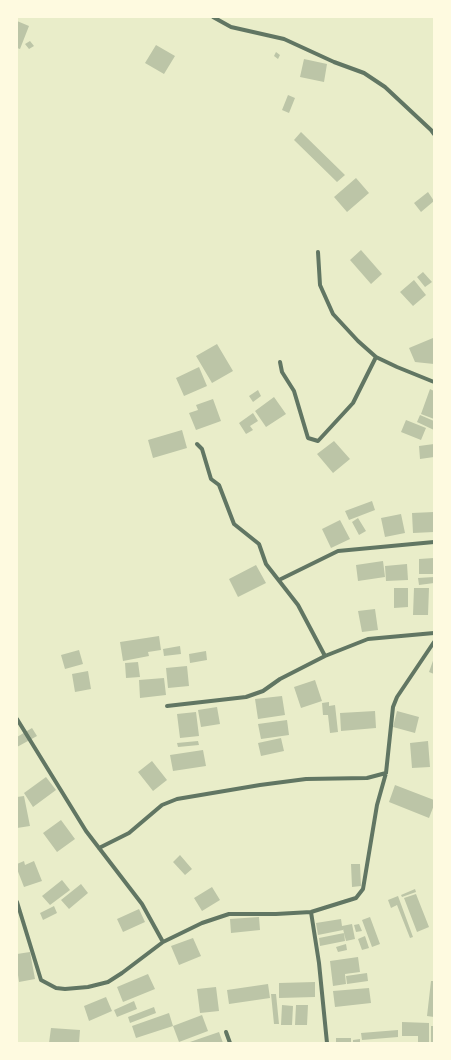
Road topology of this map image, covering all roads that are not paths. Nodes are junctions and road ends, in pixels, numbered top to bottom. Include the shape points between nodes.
1 (213, 17) edge
2 (434, 134) edge
3 (318, 252) dead end
4 (376, 357) junction
5 (280, 362) dead end
6 (434, 382) edge
7 (197, 444) dead end
8 (434, 542) edge
9 (278, 580) junction
10 (434, 633) edge
11 (434, 642) edge
12 (325, 656) junction
13 (167, 706) dead end
14 (17, 719) edge
15 (386, 773) junction
16 (99, 848) junction
17 (17, 902) edge
18 (311, 912) junction
19 (163, 942) junction
20 (226, 1032) dead end
21 (230, 1043) edge
22 (327, 1043) edge

1 - 2 street via 231,27 284,40 364,73 385,87
3 - 4 street via 320,286 333,314
4 - 5 street via 353,403 318,441 308,438 294,391 282,372
4 - 6 street
7 - 9 street via 202,449 211,479 219,485 234,524 259,544 266,564
8 - 9 street via 338,551
9 - 12 street via 298,605
10 - 12 street via 368,639
11 - 15 street via 393,707
12 - 13 street via 280,679 263,691 246,697
14 - 16 street
15 - 16 street via 367,778 306,779 177,799 162,805 129,833
15 - 18 street via 377,805 363,889 356,898
16 - 19 street via 142,904
17 - 19 street via 41,980 56,988 88,987 108,982
18 - 19 street via 229,914 202,923
18 - 22 street
20 - 21 street

